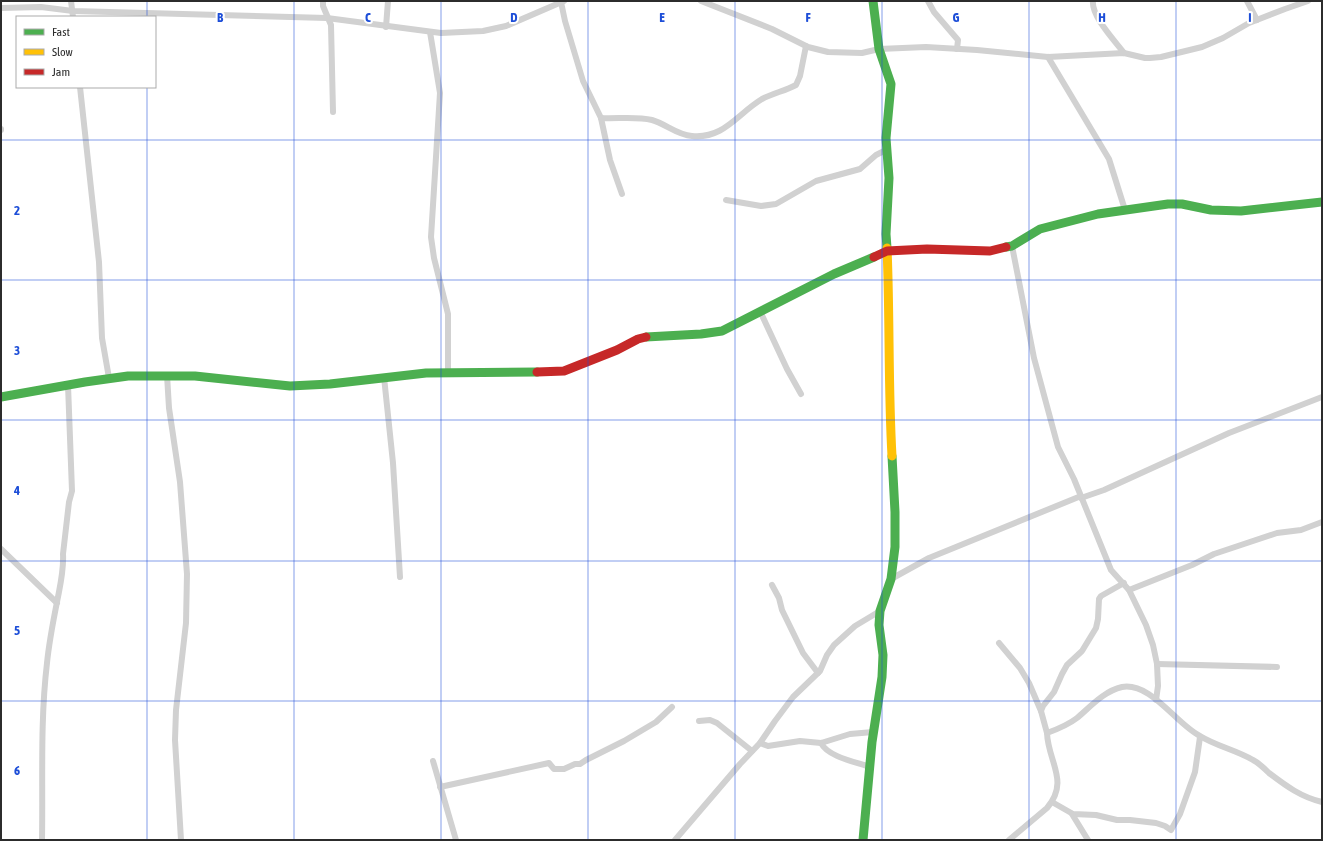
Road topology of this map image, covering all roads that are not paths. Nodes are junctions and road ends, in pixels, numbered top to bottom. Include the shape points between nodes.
1 (71, 1) edge
2 (323, 1) edge
3 (388, 1) edge
4 (701, 1) edge
5 (872, 1) edge
6 (928, 1) edge
7 (1093, 1) edge
8 (1247, 1) edge
9 (1308, 1) edge
10 (563, 2) edge
11 (549, 4) edge
12 (1, 8) edge
13 (73, 14) edge
14 (327, 18) junction
15 (1257, 20) junction
16 (386, 27) junction
17 (430, 32) junction
18 (806, 46) junction
19 (879, 49) junction
20 (957, 49) junction
21 (1124, 52) junction
22 (1048, 57) junction
23 (80, 88) edge
24 (333, 112) dead end
25 (600, 118) junction
26 (886, 150) junction
27 (622, 194) dead end
28 (726, 200) dead end
29 (1322, 202) edge
30 (1125, 210) junction
31 (1012, 246) junction
32 (887, 251) junction
33 (760, 311) junction
34 (448, 373) junction
35 (167, 376) junction
36 (384, 377) junction
37 (109, 378) junction
38 (68, 385) junction
39 (801, 394) dead end
40 (1, 397) edge
41 (1322, 397) edge
42 (1081, 497) junction
43 (1322, 522) edge
44 (1, 549) edge
45 (400, 577) dead end
46 (891, 579) junction
47 (1124, 583) junction
48 (772, 585) dead end
49 (1129, 590) junction
50 (57, 603) junction
51 (880, 611) junction
52 (999, 643) dead end
53 (1157, 664) junction
54 (1277, 667) dead end
55 (818, 673) junction
56 (1156, 700) junction
57 (672, 707) dead end
58 (1041, 712) junction
59 (699, 721) dead end
60 (873, 732) junction
61 (1047, 733) junction
62 (1200, 737) junction
63 (760, 743) junction
64 (821, 743) junction
65 (752, 751) junction
66 (434, 761) dead end
67 (870, 766) junction
68 (440, 787) junction
69 (1052, 802) junction
70 (1322, 802) edge
71 (1072, 814) junction
72 (42, 840) edge
73 (182, 840) edge
74 (456, 840) edge
75 (675, 840) edge
76 (863, 840) edge
77 (1009, 840) edge
78 (1088, 840) edge

1 - 13 street
2 - 14 street
3 - 16 street
4 - 18 street
5 - 19 street
6 - 20 street via 958,40
7 - 21 street via 1099,20
8 - 15 street
9 - 15 street
10 - 11 street
10 - 25 street via 565,21 583,81
11 - 17 street via 506,26 463,33
12 - 13 street via 41,7
13 - 14 street
14 - 16 street
14 - 24 street via 331,26
15 - 21 street via 1202,47 1161,57 1145,58
16 - 17 street
17 - 34 street via 440,93 432,236 434,258 448,314
18 - 19 street via 828,52 862,53
18 - 25 street via 796,84 748,108 716,134 682,135 651,120
19 - 20 street
19 - 26 street via 891,84
20 - 22 street
21 - 22 street
22 - 30 street via 1109,159
23 - 37 street via 98,262 102,338
25 - 27 street via 610,160
26 - 28 street via 860,168 810,183 776,204 754,205
26 - 32 street via 890,178
29 - 30 street via 1241,211 1211,210 1182,204
30 - 31 street via 1040,229
31 - 32 street via 990,251
31 - 42 street via 1032,350 1055,439
32 - 33 street
32 - 46 street via 895,512
33 - 34 street via 735,326 722,330 701,334 651,336 564,371
33 - 39 street
34 - 36 street
35 - 36 street via 195,376 290,386
35 - 37 street
35 - 73 street via 180,482 187,574 186,623 176,710
36 - 45 street via 393,463
37 - 38 street
38 - 40 street
38 - 50 street via 72,491 63,554 62,584
41 - 42 street via 1229,434 1112,487
42 - 46 street via 930,558
42 - 47 street via 1111,570
43 - 49 street via 1214,554
44 - 50 street
46 - 51 street
47 - 49 street
47 - 58 street via 1099,599 1096,628 1082,651 1062,674
48 - 55 street via 803,653
49 - 53 street via 1146,625
50 - 72 street via 47,662 43,710
51 - 55 street via 843,635 830,650
51 - 60 street via 882,676
52 - 58 street via 1029,682
53 - 54 street
53 - 56 street
55 - 63 street via 793,697
56 - 61 street via 1139,689 1122,687 1099,699 1068,724
56 - 62 street
57 - 68 street via 656,722 580,764 564,769 554,769 549,764
58 - 61 street
59 - 65 street via 710,720
60 - 64 street via 850,734
60 - 67 street
61 - 69 street via 1058,783 1057,793
62 - 70 street via 1236,751 1254,761 1296,793
62 - 71 street via 1195,772 1172,830 1156,823
63 - 64 street via 768,746 800,741
63 - 65 street
64 - 67 street via 837,757
65 - 75 street
66 - 68 street
67 - 76 street
68 - 74 street
69 - 71 street
69 - 77 street
71 - 78 street

